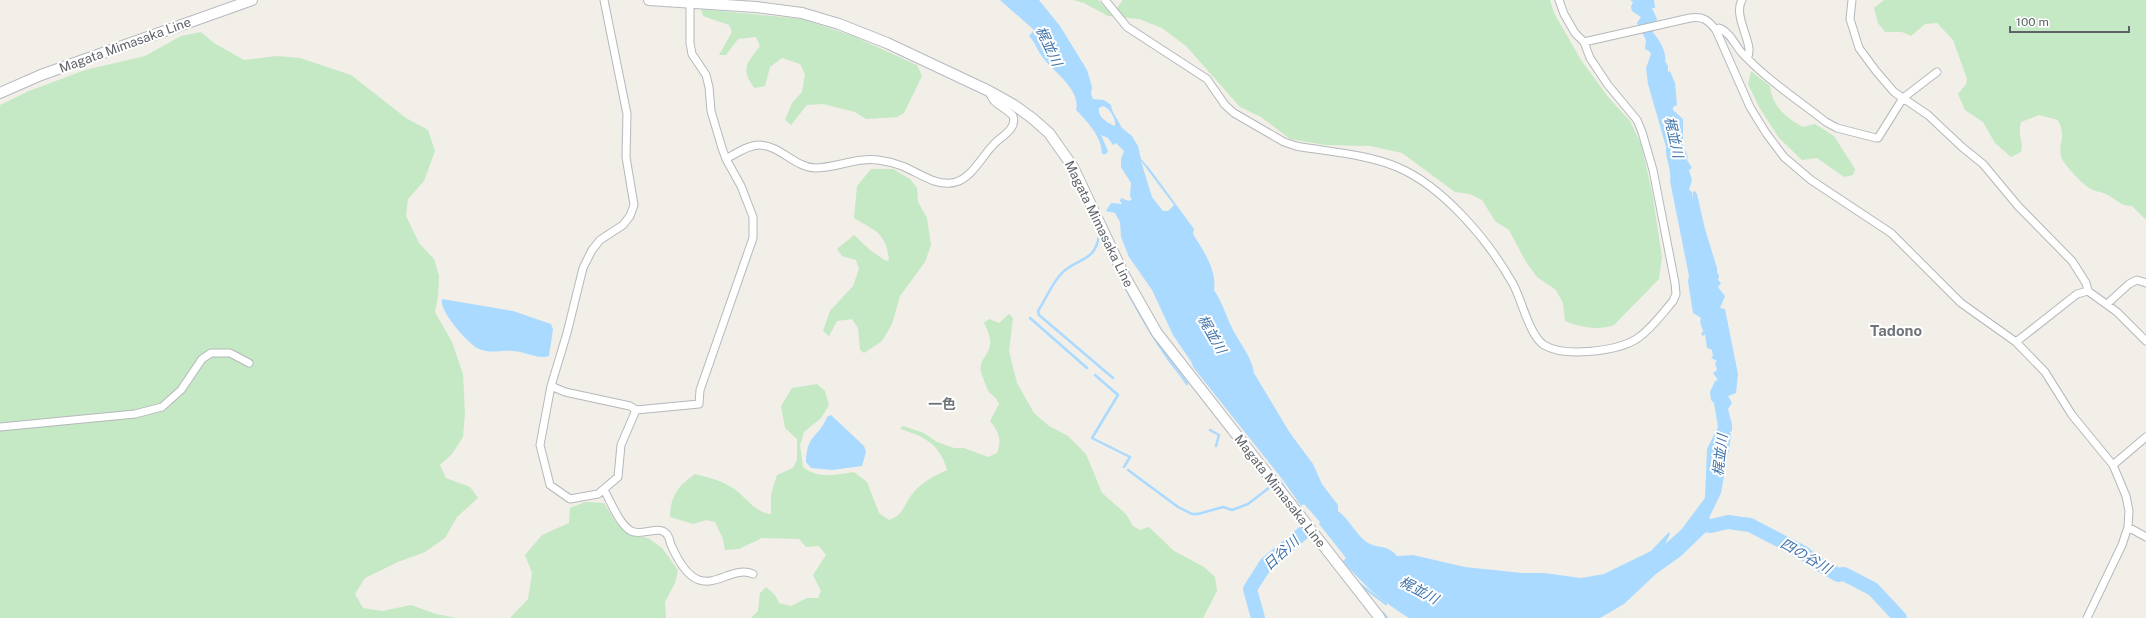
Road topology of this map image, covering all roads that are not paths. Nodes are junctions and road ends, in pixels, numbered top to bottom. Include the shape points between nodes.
1 (252, 0) edge
2 (604, 0) edge
3 (650, 0) edge
4 (1105, 0) edge
5 (1559, 0) edge
6 (1742, 0) edge
7 (1852, 0) edge
8 (690, 1) edge
9 (1716, 30) junction
10 (1584, 42) junction
11 (1747, 58) junction
12 (1937, 72) dead end
13 (989, 91) junction
14 (0, 93) edge
15 (1903, 98) junction
16 (726, 159) junction
17 (2146, 283) edge
18 (2088, 291) junction
19 (2107, 304) junction
20 (2146, 341) edge
21 (2016, 342) junction
22 (249, 363) dead end
23 (551, 386) junction
24 (636, 410) junction
25 (0, 427) edge
26 (2146, 437) edge
27 (2113, 465) junction
28 (604, 490) junction
29 (2128, 526) junction
30 (2146, 537) edge
31 (753, 574) dead end
32 (1380, 618) edge
33 (2087, 618) edge

1 - 14 main road, Magata Mimasaka Line via 40,75
2 - 23 street via 627,114 626,157 634,206 623,225 600,240 583,268
3 - 8 main road, Magata Mimasaka Line
4 - 10 street via 1127,26 1207,79 1225,105 1234,113 1273,137 1296,146 1380,161 1414,175 1458,212 1492,249 1515,288 1537,338 1549,348 1587,352 1623,345 1636,339 1665,311 1676,294 1661,206 1642,132 1637,120 1590,58
5 - 10 street via 1575,33
6 - 11 street via 1739,8 1749,51
7 - 15 street via 1850,19 1862,53 1887,85
8 - 13 main road, Magata Mimasaka Line via 794,12 832,22 886,43
8 - 16 street via 692,54 706,75 711,111
9 - 10 street via 1703,18 1698,17
9 - 11 street via 1725,30
9 - 21 street via 1750,107 1784,157 1811,180 1890,233 1962,303
11 - 15 street via 1826,122 1857,134 1878,138
12 - 15 street
13 - 16 street via 994,103 1013,116 1013,126 969,174 954,183 936,182 901,166 877,160 815,168 804,166 776,149 759,145
13 - 32 main road, Magata Mimasaka Line via 1032,118 1049,133 1063,151 1082,185 1124,275 1157,333
15 - 18 street via 1928,115 1983,164 2018,206 2072,261
16 - 24 street via 751,210 753,238 700,390 699,404
17 - 19 street via 2136,280
18 - 19 street
18 - 21 street via 2077,294
19 - 20 street
21 - 27 street via 2045,372 2080,426
22 - 25 street via 230,353 211,354 202,359 181,390 162,407 135,414
23 - 24 street via 565,392 630,406
23 - 28 street via 540,445 547,480 570,499 587,497
24 - 28 street via 622,445 618,478
26 - 27 street
27 - 29 street via 2126,496
28 - 31 street via 620,518 631,531 641,534 658,530 668,535 675,554 694,578 701,580 739,572
29 - 30 street
29 - 33 street via 2122,545

